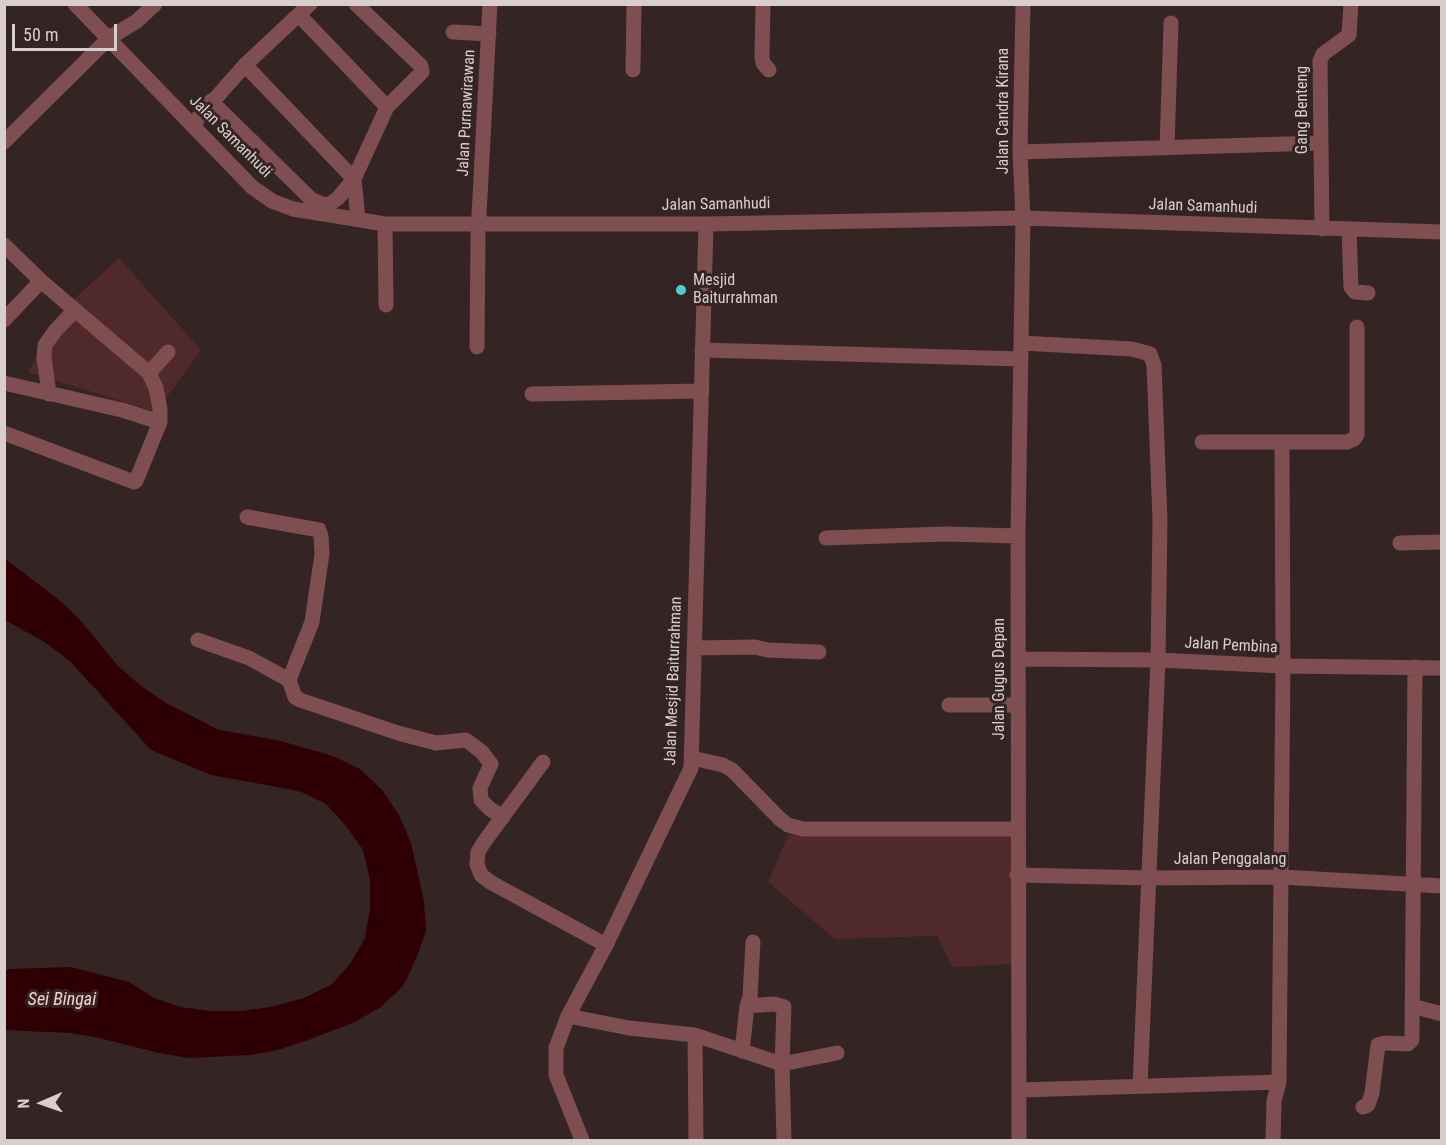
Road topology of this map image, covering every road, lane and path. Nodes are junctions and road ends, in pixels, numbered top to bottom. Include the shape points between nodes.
1 (75, 4) edge
2 (155, 4) edge
3 (356, 4) edge
4 (490, 4) edge
5 (634, 4) edge
6 (763, 4) edge
7 (1023, 4) edge
8 (1351, 4) edge
9 (304, 10) edge
10 (1171, 23) dead end
11 (453, 32) dead end
12 (489, 34) junction
13 (109, 38) junction
14 (245, 64) junction
15 (633, 70) dead end
16 (769, 70) dead end
17 (211, 101) junction
18 (387, 107) junction
19 (192, 125) junction
20 (4, 142) edge
21 (1320, 143) junction
22 (1167, 148) junction
23 (1020, 152) junction
24 (354, 179) junction
25 (301, 189) junction
26 (294, 209) junction
27 (1023, 218) junction
28 (358, 219) junction
29 (385, 224) junction
30 (479, 224) junction
31 (706, 224) junction
32 (1322, 229) junction
33 (1349, 230) junction
34 (1442, 232) edge
35 (4, 245) edge
36 (41, 280) junction
37 (1368, 293) dead end
38 (386, 305) dead end
39 (75, 310) junction
40 (4, 320) edge
41 (1358, 327) dead end
42 (477, 346) dead end
43 (702, 350) junction
44 (1021, 351) junction
45 (168, 352) dead end
46 (148, 373) junction
47 (4, 383) edge
48 (702, 391) junction
49 (49, 394) junction
50 (532, 394) dead end
51 (160, 422) junction
52 (4, 433) edge
53 (1203, 442) dead end
54 (1282, 442) junction
55 (247, 517) dead end
56 (1018, 536) junction
57 (825, 538) dead end
58 (1442, 542) edge
59 (1401, 543) dead end
60 (198, 640) dead end
61 (694, 648) junction
62 (819, 652) dead end
63 (1019, 659) junction
64 (1158, 660) junction
65 (1283, 666) junction
66 (1415, 667) junction
67 (1442, 668) edge
68 (289, 680) junction
69 (949, 705) dead end
70 (1018, 705) junction
71 (692, 758) junction
72 (543, 762) dead end
73 (503, 817) junction
74 (1017, 829) junction
75 (1017, 875) junction
76 (1281, 877) junction
77 (1149, 878) junction
78 (1412, 886) junction
79 (1442, 886) edge
80 (753, 942) dead end
81 (606, 945) junction
82 (747, 1006) junction
83 (1412, 1006) junction
84 (1442, 1014) edge
85 (568, 1016) junction
86 (695, 1035) junction
87 (742, 1051) junction
88 (837, 1053) dead end
89 (782, 1064) junction
90 (1279, 1082) junction
91 (1140, 1086) junction
92 (1020, 1089) junction
93 (1363, 1107) dead end
94 (582, 1140) edge
95 (696, 1140) edge
96 (783, 1140) edge
97 (1019, 1140) edge
98 (1273, 1140) edge

1 - 13 street, Jalan Samanhudi
2 - 13 street
3 - 18 street via 422,69
4 - 12 street, Jalan Purnawirawan
5 - 15 street
6 - 16 street via 762,60
7 - 23 street, Jalan Candra Kirana
8 - 21 street, Gang Benteng via 1349,35 1321,59
9 - 14 street
9 - 18 street
10 - 22 street
11 - 12 street
12 - 30 street, Jalan Purnawirawan
13 - 19 street, Jalan Samanhudi
13 - 20 street
14 - 17 street
14 - 24 street
17 - 19 street
17 - 25 street
18 - 24 street
19 - 26 street, Jalan Samanhudi via 252,187 272,201
21 - 22 street
21 - 32 street, Gang Benteng
22 - 23 street
23 - 27 street, Jalan Candra Kirana
24 - 25 street via 327,206 310,199
24 - 28 street
25 - 26 street
26 - 28 street, Jalan Samanhudi
27 - 31 street, Jalan Samanhudi
27 - 32 street, Jalan Samanhudi
27 - 44 street, Jalan Gugus Depan
28 - 29 street, Jalan Samanhudi
29 - 30 street, Jalan Samanhudi
29 - 38 street
30 - 31 street, Jalan Samanhudi
30 - 42 street, Jalan Purnawirawan
31 - 43 street, Jalan Mesjid Baiturrahman
32 - 33 street, Jalan Samanhudi
33 - 34 street, Jalan Samanhudi
33 - 37 street via 1350,287 1355,292
35 - 36 street
36 - 39 street
36 - 40 street
39 - 46 street
39 - 49 street via 44,349
41 - 54 street via 1357,435 1347,442
43 - 44 street
43 - 48 street, Jalan Mesjid Baiturrahman
44 - 56 street, Jalan Gugus Depan
44 - 64 street via 1126,348 1144,351 1153,359 1160,520
45 - 46 street
46 - 51 street via 159,399
47 - 49 street
48 - 50 street
48 - 61 street, Jalan Mesjid Baiturrahman
49 - 51 street
51 - 52 street via 134,482
53 - 54 street
54 - 65 street
55 - 68 street via 319,530 321,536 312,622
56 - 57 street
56 - 63 street, Jalan Gugus Depan
58 - 59 street
60 - 68 street via 249,658
61 - 62 street
61 - 71 street, Jalan Mesjid Baiturrahman
63 - 64 street, Jalan Pembina
63 - 70 street, Jalan Gugus Depan
64 - 65 street, Jalan Pembina
64 - 77 street
65 - 66 street, Jalan Pembina
65 - 76 street
66 - 67 street, Jalan Pembina
66 - 78 street
68 - 73 street via 295,697 311,704 436,743 466,740 491,764 480,788 482,800
69 - 70 street
70 - 74 street, Jalan Gugus Depan
71 - 74 street via 732,770 780,819 802,829
71 - 81 street, Jalan Mesjid Baiturrahman via 692,768
72 - 73 street
73 - 81 street via 478,852 481,875
74 - 75 street, Jalan Gugus Depan
75 - 77 street, Jalan Penggalang
75 - 92 street, Jalan Gugus Depan
76 - 77 street, Jalan Penggalang
76 - 78 street, Jalan Penggalang
76 - 90 street
77 - 91 street
78 - 79 street, Jalan Penggalang
78 - 83 street
80 - 82 street
81 - 85 street, Jalan Mesjid Baiturrahman
82 - 87 street
82 - 89 street via 784,1007
83 - 84 street
83 - 93 street via 1411,1042 1378,1045 1372,1093 1368,1105
85 - 86 street
85 - 94 street, Jalan Mesjid Baiturrahman via 556,1047 556,1075
86 - 87 street
86 - 95 street
87 - 89 street
88 - 89 street
89 - 96 street
90 - 91 street
90 - 98 street via 1274,1101
91 - 92 street
92 - 97 street, Jalan Gugus Depan

